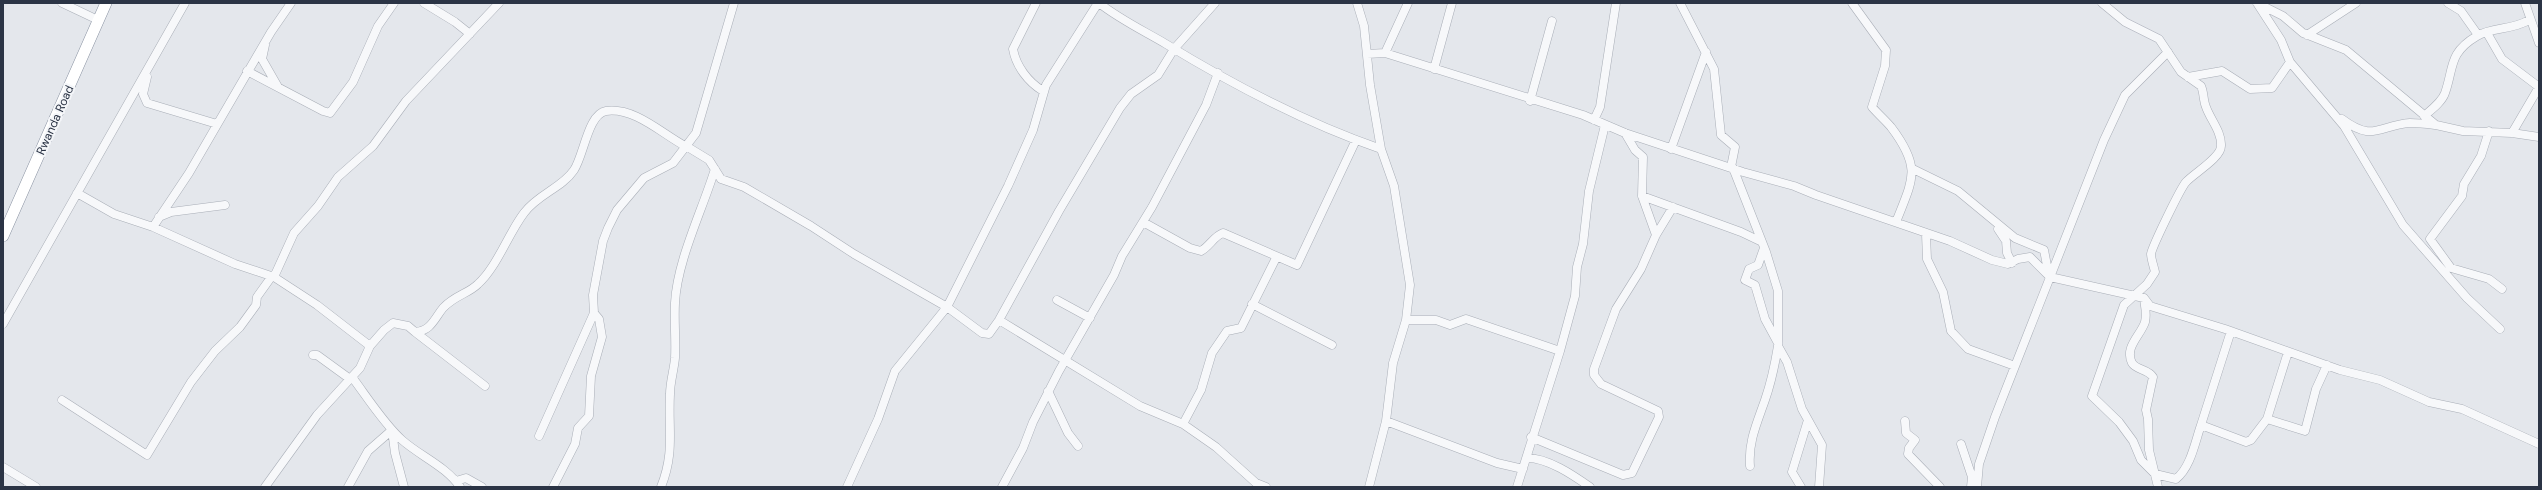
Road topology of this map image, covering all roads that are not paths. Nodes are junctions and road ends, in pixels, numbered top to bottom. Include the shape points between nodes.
1 (62, 3) edge
2 (106, 3) edge
3 (186, 3) edge
4 (291, 3) edge
5 (394, 3) edge
6 (424, 3) edge
7 (499, 3) edge
8 (734, 3) edge
9 (1036, 3) edge
10 (1099, 3) edge
11 (1215, 3) edge
12 (1357, 3) edge
13 (1408, 3) edge
14 (1452, 3) edge
15 (1616, 3) edge
16 (1680, 3) edge
17 (1852, 3) edge
18 (2102, 3) edge
19 (2257, 3) edge
20 (2356, 3) edge
21 (2448, 3) edge
22 (2525, 3) edge
23 (98, 20) junction
24 (2539, 20) edge
25 (1552, 21) dead end
26 (2531, 24) junction
27 (2487, 33) junction
28 (470, 34) junction
29 (2307, 35) junction
30 (2478, 35) junction
31 (267, 39) junction
32 (2539, 44) edge
33 (1174, 49) junction
34 (1706, 52) junction
35 (2168, 52) junction
36 (1385, 53) junction
37 (1367, 54) junction
38 (2290, 62) junction
39 (1434, 69) junction
40 (247, 71) junction
41 (144, 73) junction
42 (1218, 73) junction
43 (2188, 77) junction
44 (278, 87) junction
45 (2539, 87) edge
46 (1043, 91) junction
47 (1530, 101) junction
48 (2334, 113) junction
49 (2424, 116) junction
50 (1594, 120) junction
51 (217, 124) junction
52 (1605, 125) junction
53 (2436, 125) junction
54 (2489, 131) junction
55 (1625, 133) junction
56 (2512, 133) junction
57 (2539, 137) edge
58 (1356, 140) junction
59 (686, 146) junction
60 (1382, 149) junction
61 (1671, 149) junction
62 (1732, 168) junction
63 (1913, 169) junction
64 (715, 170) junction
65 (77, 193) junction
66 (1642, 196) junction
67 (225, 205) dead end
68 (1673, 207) junction
69 (159, 216) junction
70 (1143, 222) junction
71 (1896, 222) junction
72 (1997, 225) junction
73 (153, 227) junction
74 (1926, 234) junction
75 (1656, 235) junction
76 (3, 236) edge
77 (1763, 245) junction
78 (1276, 258) junction
79 (2012, 263) junction
80 (273, 276) junction
81 (2050, 277) junction
82 (2502, 289) dead end
83 (2134, 297) junction
84 (2144, 298) junction
85 (1057, 300) dead end
86 (1252, 304) junction
87 (947, 307) junction
88 (594, 313) junction
89 (1090, 318) junction
90 (999, 320) junction
91 (1406, 320) junction
92 (3, 324) edge
93 (2500, 329) dead end
94 (2231, 331) junction
95 (415, 332) junction
96 (1778, 344) junction
97 (1332, 345) dead end
98 (370, 346) junction
99 (1560, 350) junction
100 (2288, 352) junction
101 (313, 355) dead end
102 (1066, 360) junction
103 (2327, 365) junction
104 (2015, 366) junction
105 (351, 378) junction
106 (485, 386) dead end
107 (1048, 391) junction
108 (62, 400) dead end
109 (2267, 419) junction
110 (1808, 420) junction
111 (1905, 421) dead end
112 (1386, 422) junction
113 (1183, 424) junction
114 (2200, 425) junction
115 (392, 430) junction
116 (539, 436) dead end
117 (1531, 437) junction
118 (1962, 444) dead end
119 (2539, 444) edge
120 (1078, 446) dead end
121 (1527, 458) junction
122 (3, 466) edge
123 (1750, 466) dead end
124 (1523, 469) junction
125 (2155, 474) junction
126 (458, 484) edge
127 (270, 485) edge
128 (36, 487) edge
129 (348, 487) edge
130 (404, 487) edge
131 (482, 487) edge
132 (553, 487) edge
133 (661, 487) edge
134 (848, 487) edge
135 (1002, 487) edge
136 (1266, 487) edge
137 (1369, 487) edge
138 (1517, 487) edge
139 (1590, 487) edge
140 (1801, 487) edge
141 (1819, 487) edge
142 (1940, 487) edge
143 (1971, 487) edge
144 (1977, 487) edge
145 (2158, 487) edge

1 - 23 street
2 - 23 highway, Rwanda Road
3 - 41 street
4 - 31 street
5 - 44 street via 378,26 353,82 330,113
6 - 28 street via 456,22
7 - 28 street
8 - 59 street via 700,122 696,133
9 - 46 street via 1012,49 1026,79
10 - 33 street
10 - 46 street
11 - 33 street
12 - 37 street via 1364,26
13 - 36 street
14 - 39 street
15 - 50 street via 1600,107
16 - 34 street
17 - 63 street via 1886,50 1885,66 1872,107 1898,137 1912,160
18 - 35 street via 2125,22 2159,39
19 - 29 street via 2283,16
19 - 38 street via 2281,40
20 - 29 street
21 - 30 street via 2461,11
22 - 26 street
23 - 76 highway, Rwanda Road
24 - 26 street
25 - 47 street
26 - 27 street
26 - 32 street
27 - 30 street
27 - 45 street via 2502,59
28 - 80 street via 406,101 373,146 338,177 318,206 294,233
29 - 49 street via 2346,50
30 - 49 street via 2455,56 2444,94
31 - 40 street
31 - 44 street via 262,59
33 - 42 street
33 - 90 street via 1158,75 1130,94 1120,108
34 - 61 street
34 - 62 street via 1714,69 1721,134 1735,147
35 - 43 street
35 - 81 street via 2125,95 2082,191
36 - 37 street
36 - 39 street
37 - 60 street
38 - 43 street via 2272,88 2250,89 2222,71
38 - 48 street
39 - 47 street
40 - 44 street
40 - 51 street
41 - 51 street via 148,78 144,84 143,94 147,103
41 - 65 street
42 - 58 street via 1267,102
42 - 70 street via 1206,105
43 - 83 street via 2202,89 2206,106 2218,131 2221,149 2205,167 2185,183 2151,254 2155,272
45 - 56 street
46 - 87 street via 1032,130 1008,186
47 - 50 street
48 - 53 street via 2356,129 2377,132 2409,123
48 - 93 street via 2403,224 2467,298
49 - 53 street
50 - 52 street
51 - 69 street via 189,173
52 - 55 street
52 - 99 street via 1589,190 1575,296
53 - 54 street via 2463,131
54 - 56 street
54 - 82 street via 2481,156 2464,184 2462,196 2430,239 2451,268 2489,279
55 - 61 street
55 - 66 street via 1635,150 1643,157
56 - 57 street
58 - 60 street
58 - 78 street via 1297,265
59 - 64 street via 709,160
59 - 88 street via 673,163 644,178 618,210 603,241 593,295
59 - 95 street via 627,113 608,111 599,114 593,121 581,158 574,170 564,181 540,196 528,208 506,239 486,276 471,290 455,297 426,329
60 - 91 street via 1394,186 1410,285
61 - 62 street
62 - 71 street via 1794,186
62 - 77 street
63 - 71 street
63 - 72 street via 1958,191
64 - 87 street via 721,179 744,187 860,258
64 - 133 street via 695,224 675,303 675,359 670,392 670,466
65 - 73 street via 114,214
65 - 92 street
66 - 68 street
66 - 75 street
67 - 69 street
68 - 75 street
68 - 77 street via 1743,232
69 - 73 street
70 - 78 street via 1190,248 1201,251 1209,246 1217,235 1224,233
70 - 89 street
71 - 74 street
72 - 79 street via 2006,241 2007,253
72 - 81 street via 2014,238 2044,250
73 - 80 street via 218,257
74 - 79 street via 1960,245 1992,260
74 - 104 street via 1927,259 1943,292 1951,331 1968,349
75 - 117 street via 1641,269 1616,309 1594,369 1594,375 1601,384 1658,411 1659,417 1632,473 1623,475
77 - 96 street via 1778,291
77 - 96 street via 1758,265 1749,269 1745,280 1755,285 1765,319
78 - 86 street
79 - 81 street via 2030,257
80 - 98 street via 317,305
80 - 108 street via 257,297 256,305 240,327 214,351 191,382 147,455
81 - 83 street
81 - 104 street
83 - 84 street
83 - 125 street via 2124,305 2092,396 2119,422 2133,441 2141,460
84 - 94 street via 2150,306
84 - 125 street via 2145,322 2132,345 2130,357 2135,365 2153,376 2146,410 2149,450
85 - 89 street
86 - 97 street
86 - 113 street via 1241,328 1227,331 1212,353 1201,390
87 - 90 street via 986,334 992,332
87 - 134 street via 896,372
88 - 116 street
88 - 132 street via 599,319 602,337 591,376 590,411 578,428 575,444
89 - 102 street
90 - 102 street
91 - 99 street via 1436,320 1450,326 1466,319
91 - 112 street via 1393,363
94 - 100 street
94 - 114 street
95 - 98 street via 408,326 393,323
95 - 106 street
96 - 110 street
96 - 123 street via 1765,400 1752,437 1749,451
98 - 105 street via 366,360
99 - 117 street
100 - 103 street
100 - 109 street
101 - 105 street via 317,355
102 - 107 street
102 - 113 street via 1140,406
103 - 109 street via 2316,389 2305,431
103 - 119 street via 2380,380 2429,402 2452,406
104 - 144 street via 1979,464
105 - 115 street
105 - 127 street via 317,415
107 - 120 street via 1068,433
107 - 135 street via 1023,448
109 - 114 street via 2251,440 2246,442
110 - 140 street via 1793,469 1793,477
110 - 141 street via 1822,445
111 - 142 street via 1906,433 1915,440 1908,454
112 - 124 street via 1497,463
112 - 137 street
113 - 136 street via 1216,447 1256,483
114 - 125 street via 2183,474 2176,479
115 - 126 street
115 - 129 street via 368,451
115 - 130 street
117 - 121 street
118 - 143 street via 1972,477
121 - 124 street
121 - 139 street via 1534,458 1572,475
122 - 128 street
124 - 138 street
125 - 145 street
126 - 131 street via 466,478

